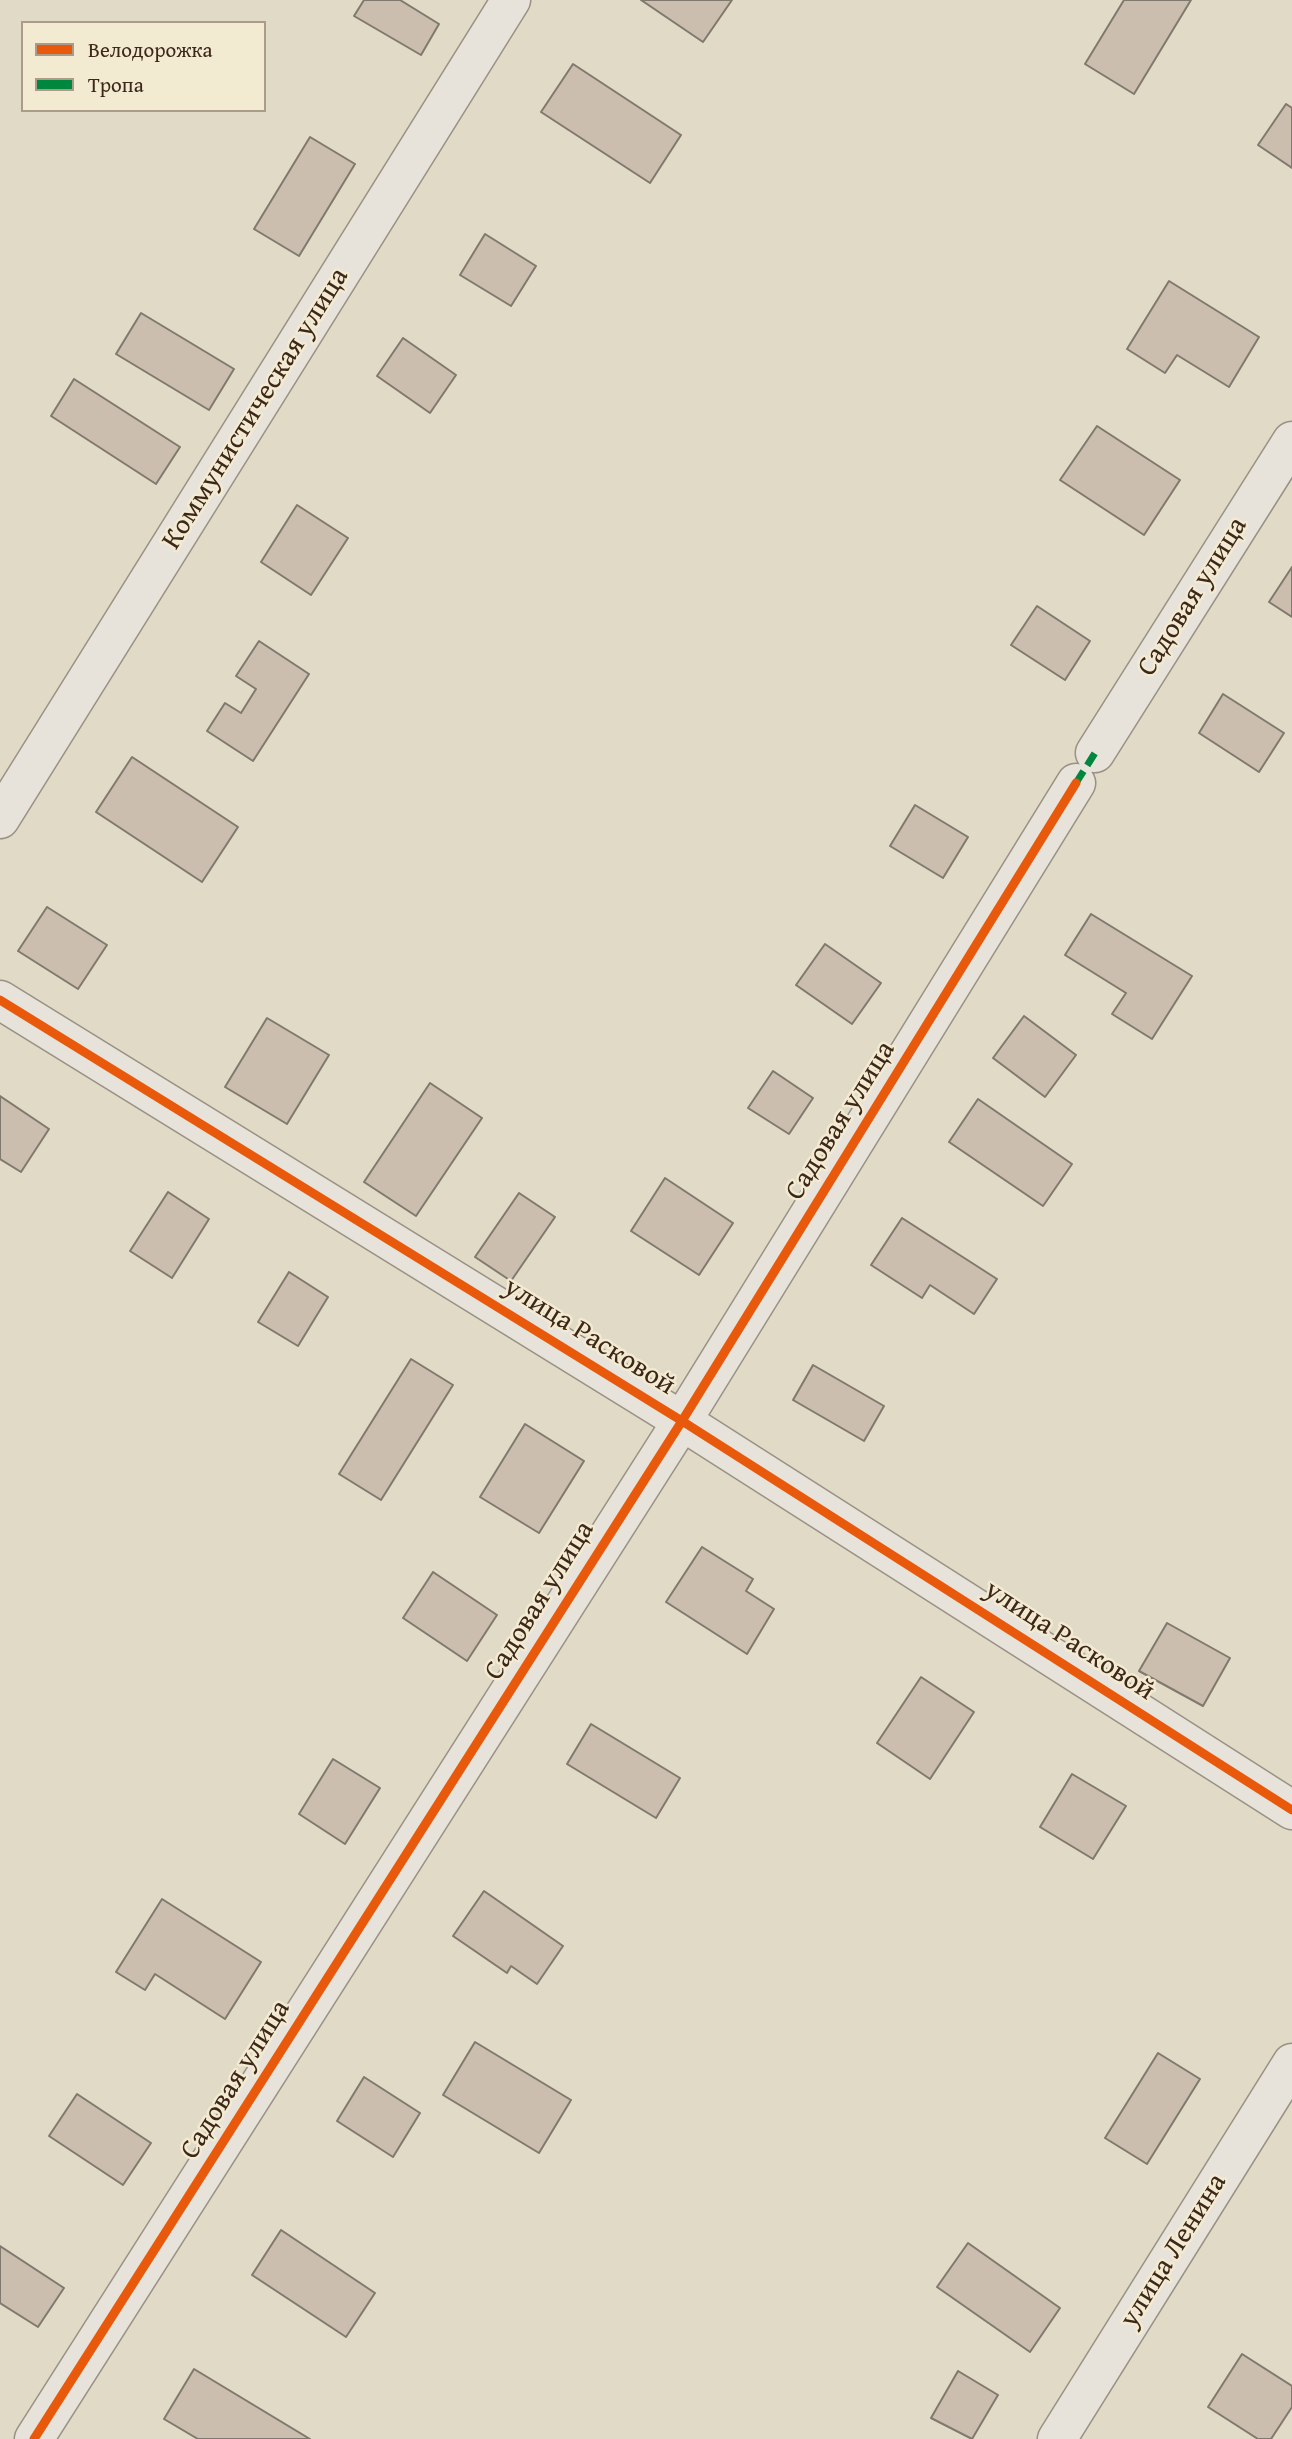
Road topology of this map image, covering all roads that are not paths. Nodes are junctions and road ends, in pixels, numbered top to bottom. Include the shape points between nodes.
1 (511, 0) edge
2 (1292, 441) edge
3 (0, 819) edge
4 (0, 1000) edge
5 (682, 1421) junction
6 (1292, 1811) edge
7 (1292, 2063) edge
8 (34, 2439) edge
9 (1057, 2439) edge

1 - 3 street, Коммунистическая улица
2 - 5 street, Садовая улица
4 - 5 street, улица Расковой
5 - 6 street, улица Расковой
5 - 8 street, Садовая улица
7 - 9 street, улица Ленина

